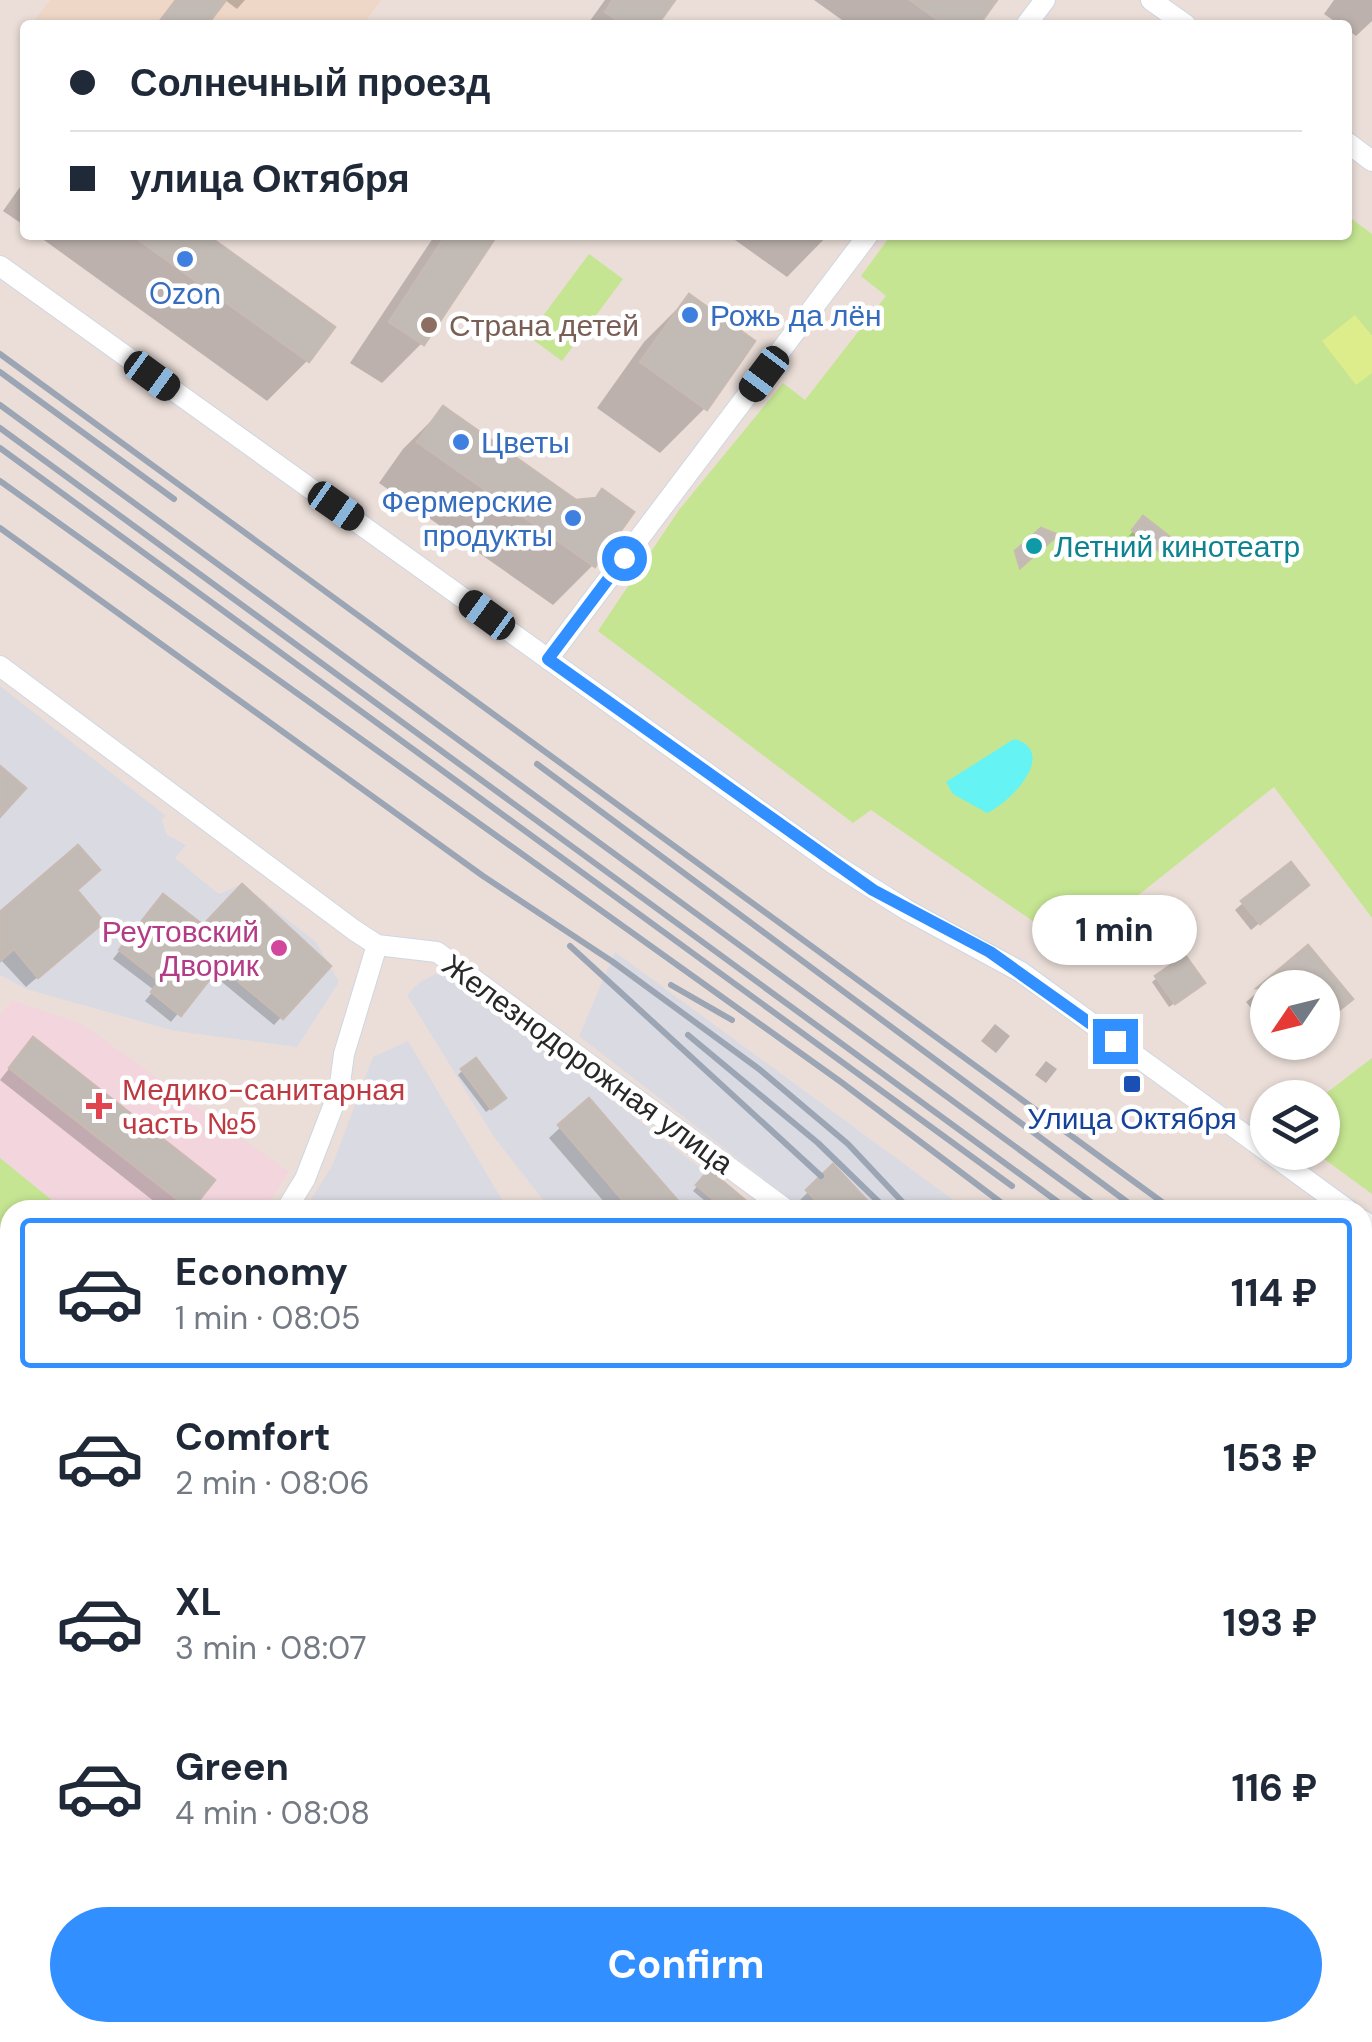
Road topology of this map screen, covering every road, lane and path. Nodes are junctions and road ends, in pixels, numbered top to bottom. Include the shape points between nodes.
1 (1151, 0) edge
2 (1179, 20) edge
3 (864, 240) edge
4 (0, 266) edge
5 (548, 659) junction
6 (0, 666) edge
7 (378, 945) junction
8 (292, 1200) edge
9 (773, 1200) edge
10 (1334, 1200) edge

1 - 2 street
3 - 5 street
4 - 5 street
5 - 10 street via 873,890 1021,972
6 - 7 street, Железнодорожная улица
7 - 8 street via 339,1091
7 - 9 street, Железнодорожная улица via 437,952

